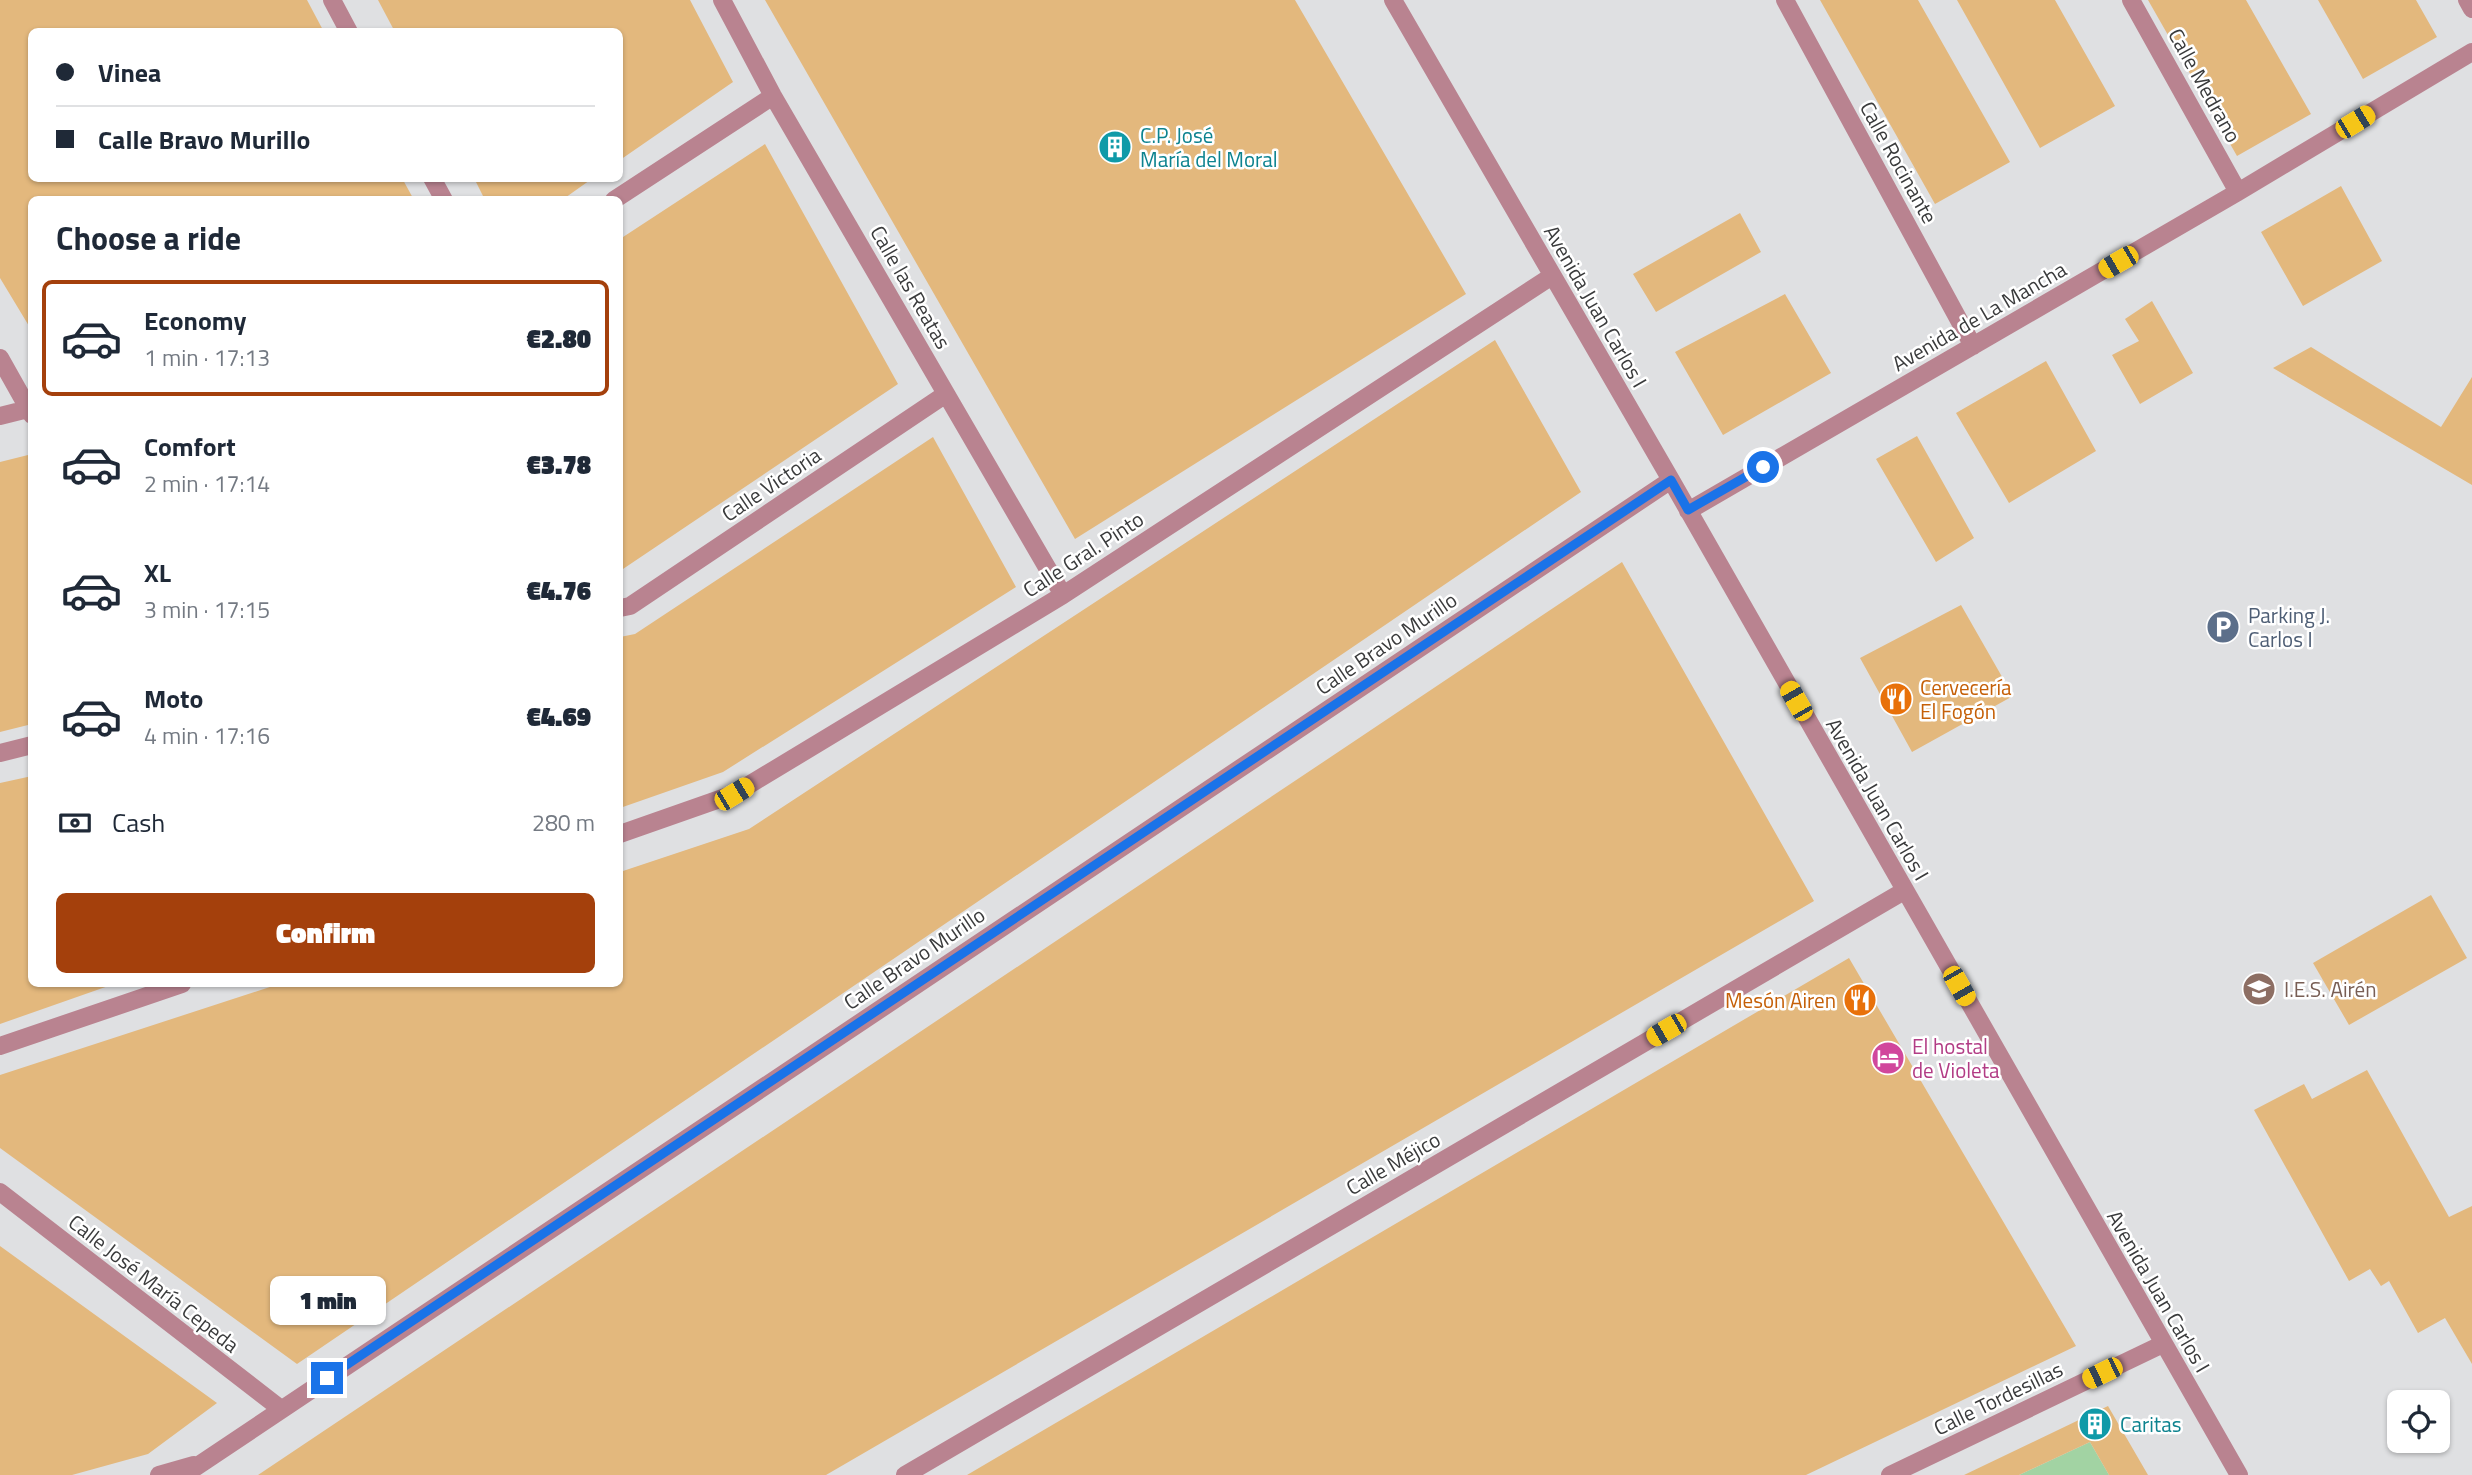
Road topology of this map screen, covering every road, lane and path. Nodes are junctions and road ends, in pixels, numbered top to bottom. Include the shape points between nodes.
1 (332, 0) edge
2 (722, 0) edge
3 (1393, 0) edge
4 (1785, 0) edge
5 (2131, 0) edge
6 (2467, 0) edge
7 (2472, 9) edge
8 (347, 28) edge
9 (2472, 52) edge
10 (774, 96) junction
11 (2238, 192) junction
12 (620, 196) edge
13 (1552, 276) junction
14 (1973, 346) junction
15 (0, 358) edge
16 (946, 394) junction
17 (28, 407) edge
18 (28, 411) edge
19 (0, 416) edge
20 (1671, 480) junction
21 (1688, 510) junction
22 (1063, 595) junction
23 (623, 607) edge
24 (28, 746) edge
25 (0, 753) edge
26 (623, 833) edge
27 (1904, 891) junction
28 (173, 987) edge
29 (0, 1046) edge
30 (0, 1192) edge
31 (2163, 1343) junction
32 (281, 1409) junction
33 (201, 1463) junction
34 (159, 1475) edge
35 (184, 1475) edge
36 (905, 1475) edge
37 (1890, 1475) edge
38 (2239, 1475) edge

1 - 8 street
2 - 10 street, Calle las Reatas
3 - 13 street, Avenida Juan Carlos I
4 - 14 street, Calle Rocinante
5 - 11 street, Calle Medrano
6 - 7 street
9 - 11 street, Avenida de La Mancha
10 - 12 street
10 - 16 street, Calle las Reatas
11 - 14 street, Avenida de La Mancha
13 - 20 street, Avenida Juan Carlos I
13 - 22 street, Calle Gral. Pinto
14 - 21 street, Avenida de La Mancha
15 - 17 street
16 - 22 street, Calle las Reatas
16 - 23 street, Calle Victoria
18 - 19 street
20 - 21 street, Avenida Juan Carlos I
20 - 32 street, Calle Bravo Murillo
21 - 27 street, Avenida Juan Carlos I
22 - 26 street, Calle Gral. Pinto via 734,794
24 - 25 street
27 - 31 street, Avenida Juan Carlos I
27 - 36 street, Calle Méjico
28 - 29 street
30 - 32 street, Calle José María Cepeda
31 - 37 street, Calle Tordesillas
31 - 38 street, Avenida Juan Carlos I
32 - 33 street, Calle Bravo Murillo
33 - 34 street
33 - 35 street, Calle Bravo Murillo

